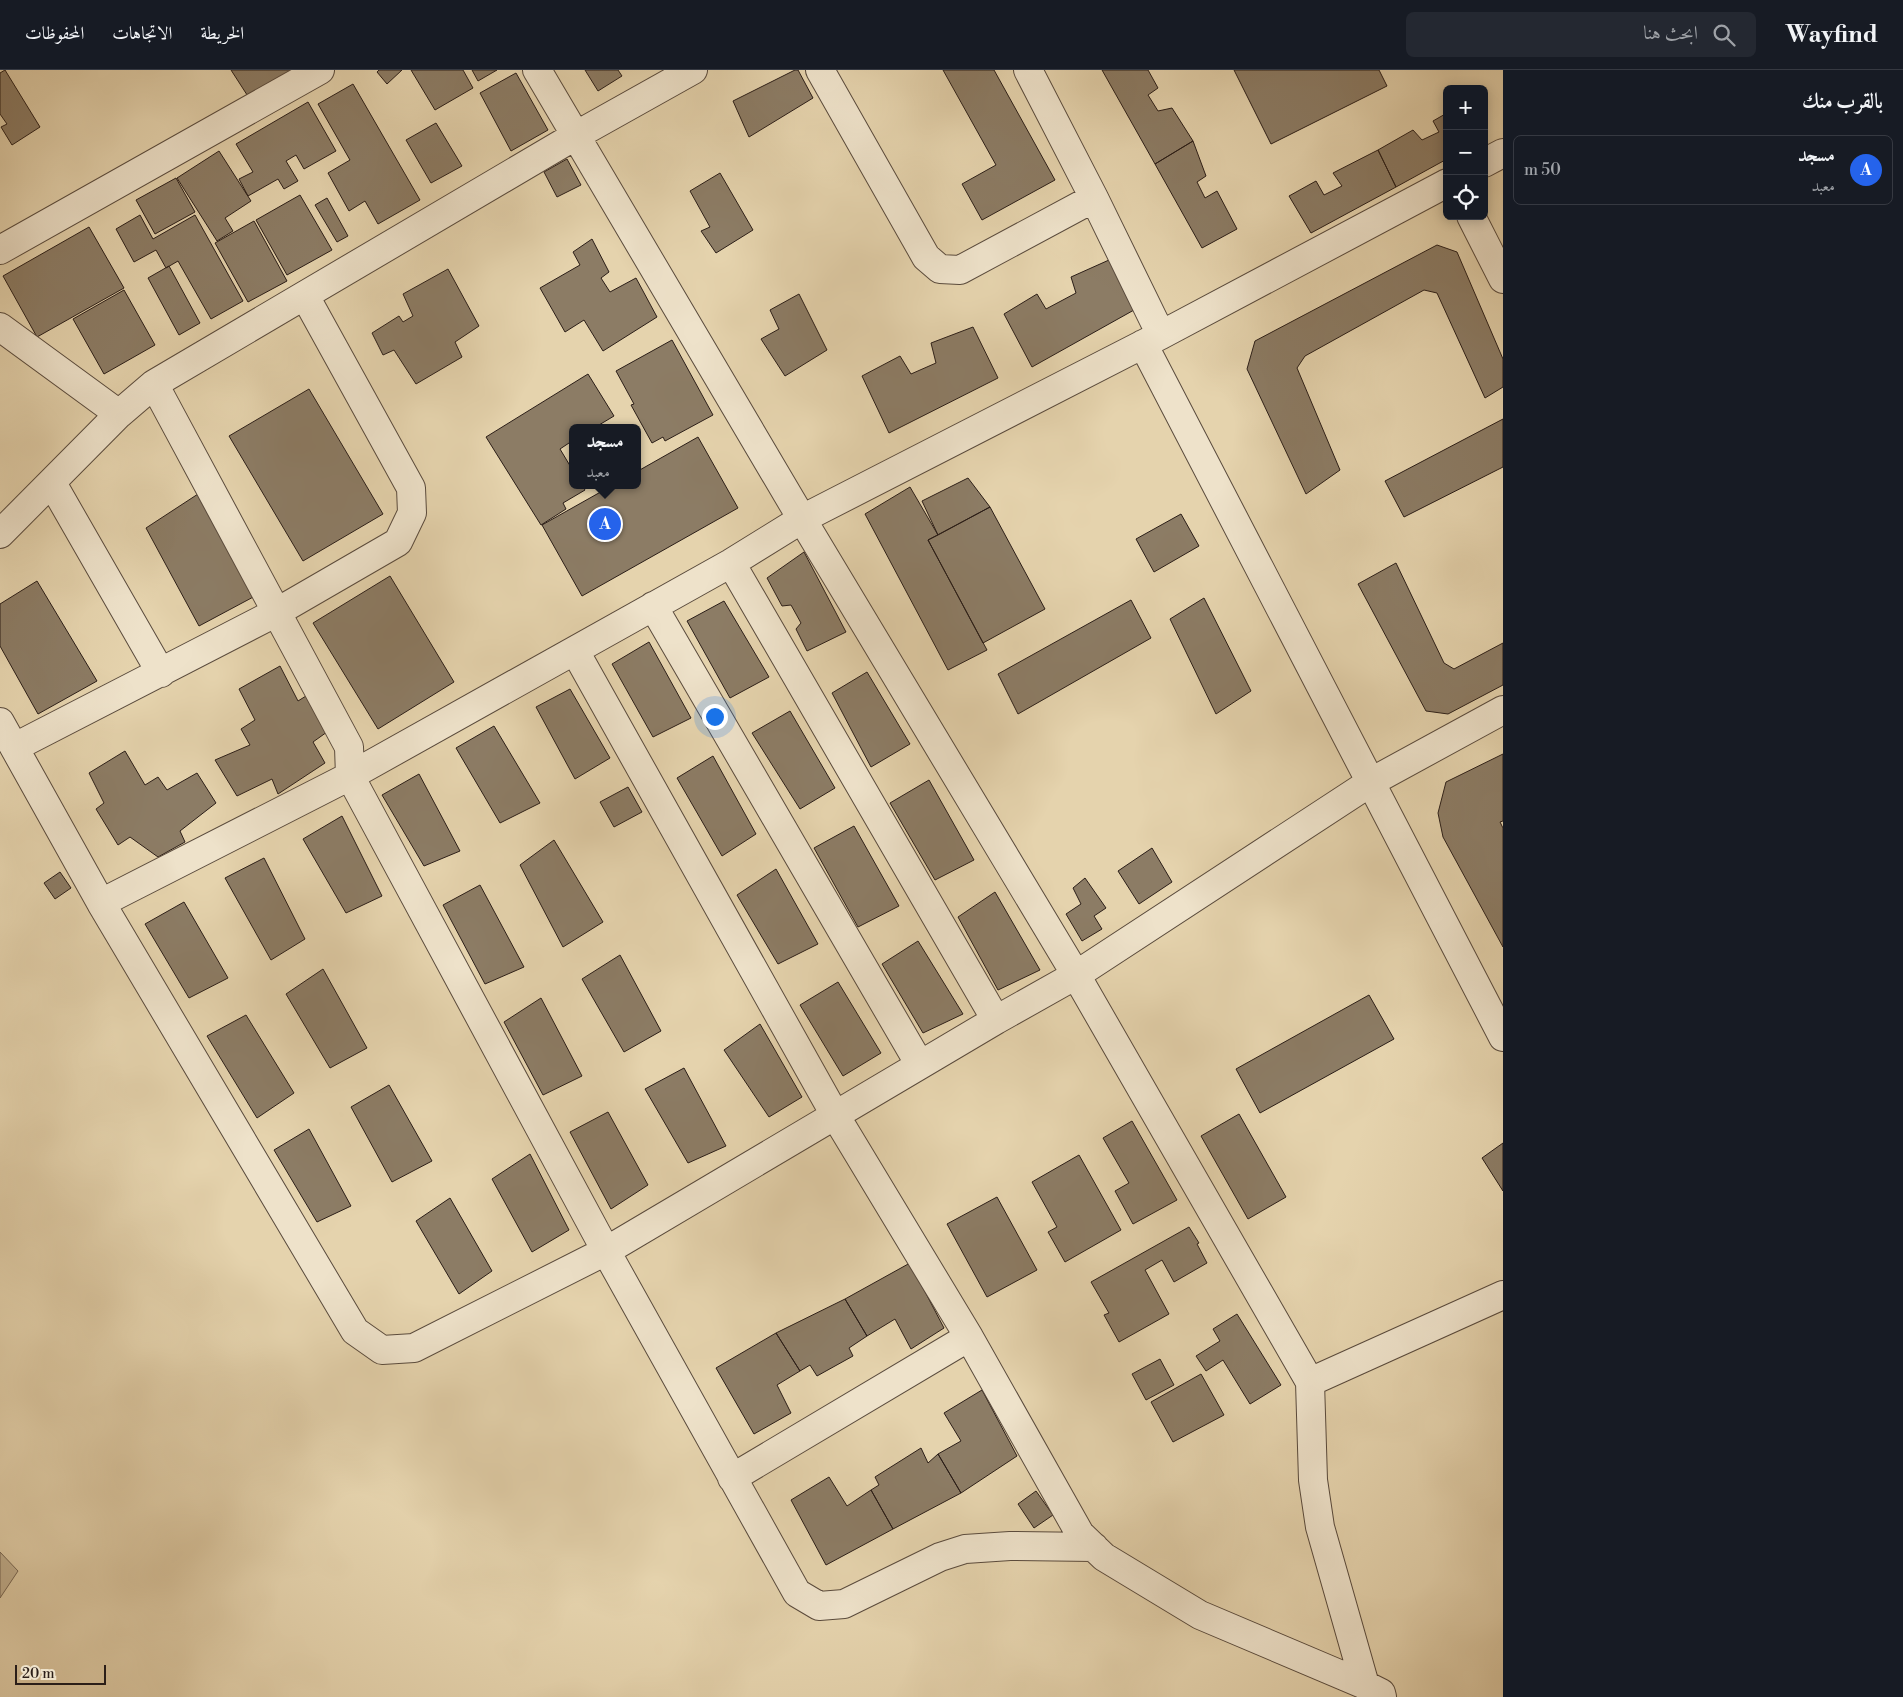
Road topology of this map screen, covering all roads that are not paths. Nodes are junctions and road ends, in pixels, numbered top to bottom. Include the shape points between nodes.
1 (320, 70) edge
2 (537, 70) edge
3 (693, 70) edge
4 (820, 70) edge
5 (1028, 70) edge
6 (575, 136) junction
7 (1503, 153) edge
8 (1488, 161) edge
9 (1443, 185) edge
10 (1094, 198) junction
11 (1473, 220) edge
12 (0, 250) edge
13 (1503, 280) edge
14 (305, 296) junction
15 (0, 327) edge
16 (1152, 340) junction
17 (154, 384) junction
18 (119, 414) junction
19 (52, 483) junction
20 (802, 520) junction
21 (0, 534) edge
22 (731, 563) junction
23 (653, 606) junction
24 (277, 612) junction
25 (575, 651) junction
26 (161, 673) junction
27 (1503, 710) edge
28 (0, 722) edge
29 (15, 747) junction
30 (350, 776) junction
31 (1371, 782) junction
32 (101, 903) junction
33 (1076, 975) junction
34 (996, 1020) junction
35 (1503, 1037) edge
36 (920, 1065) junction
37 (836, 1115) junction
38 (606, 1251) junction
39 (1503, 1295) edge
40 (969, 1337) junction
41 (1310, 1382) junction
42 (732, 1478) junction
43 (1094, 1547) junction
44 (1376, 1693) edge

1 - 12 street
2 - 6 street
3 - 6 street
4 - 10 street via 926,257 940,269 960,270
5 - 10 street
6 - 14 street
6 - 20 street
7 - 8 street
9 - 16 street
10 - 16 street
11 - 13 street
14 - 17 street
14 - 24 street via 411,488 412,514 398,542
15 - 18 street
16 - 20 street
16 - 31 street
17 - 18 street
17 - 24 street
18 - 19 street
19 - 21 street
19 - 26 street
20 - 22 street
20 - 33 street
22 - 23 street
22 - 34 street
23 - 25 street
23 - 36 street
24 - 26 street
24 - 30 street via 349,747
25 - 30 street
25 - 37 street
26 - 29 street
27 - 31 street
28 - 29 street
29 - 32 street
30 - 32 street
30 - 38 street
31 - 33 street
31 - 35 street
32 - 38 street via 355,1331 382,1350 414,1348
33 - 34 street
33 - 41 street
34 - 36 street
36 - 37 street
37 - 38 street
37 - 40 street
38 - 42 street
39 - 41 street
40 - 42 street
40 - 43 street via 1080,1534
41 - 44 street via 1313,1480 1320,1527
42 - 43 street via 797,1593 819,1606 844,1604 940,1557 965,1549
43 - 44 street via 1104,1557 1200,1615

